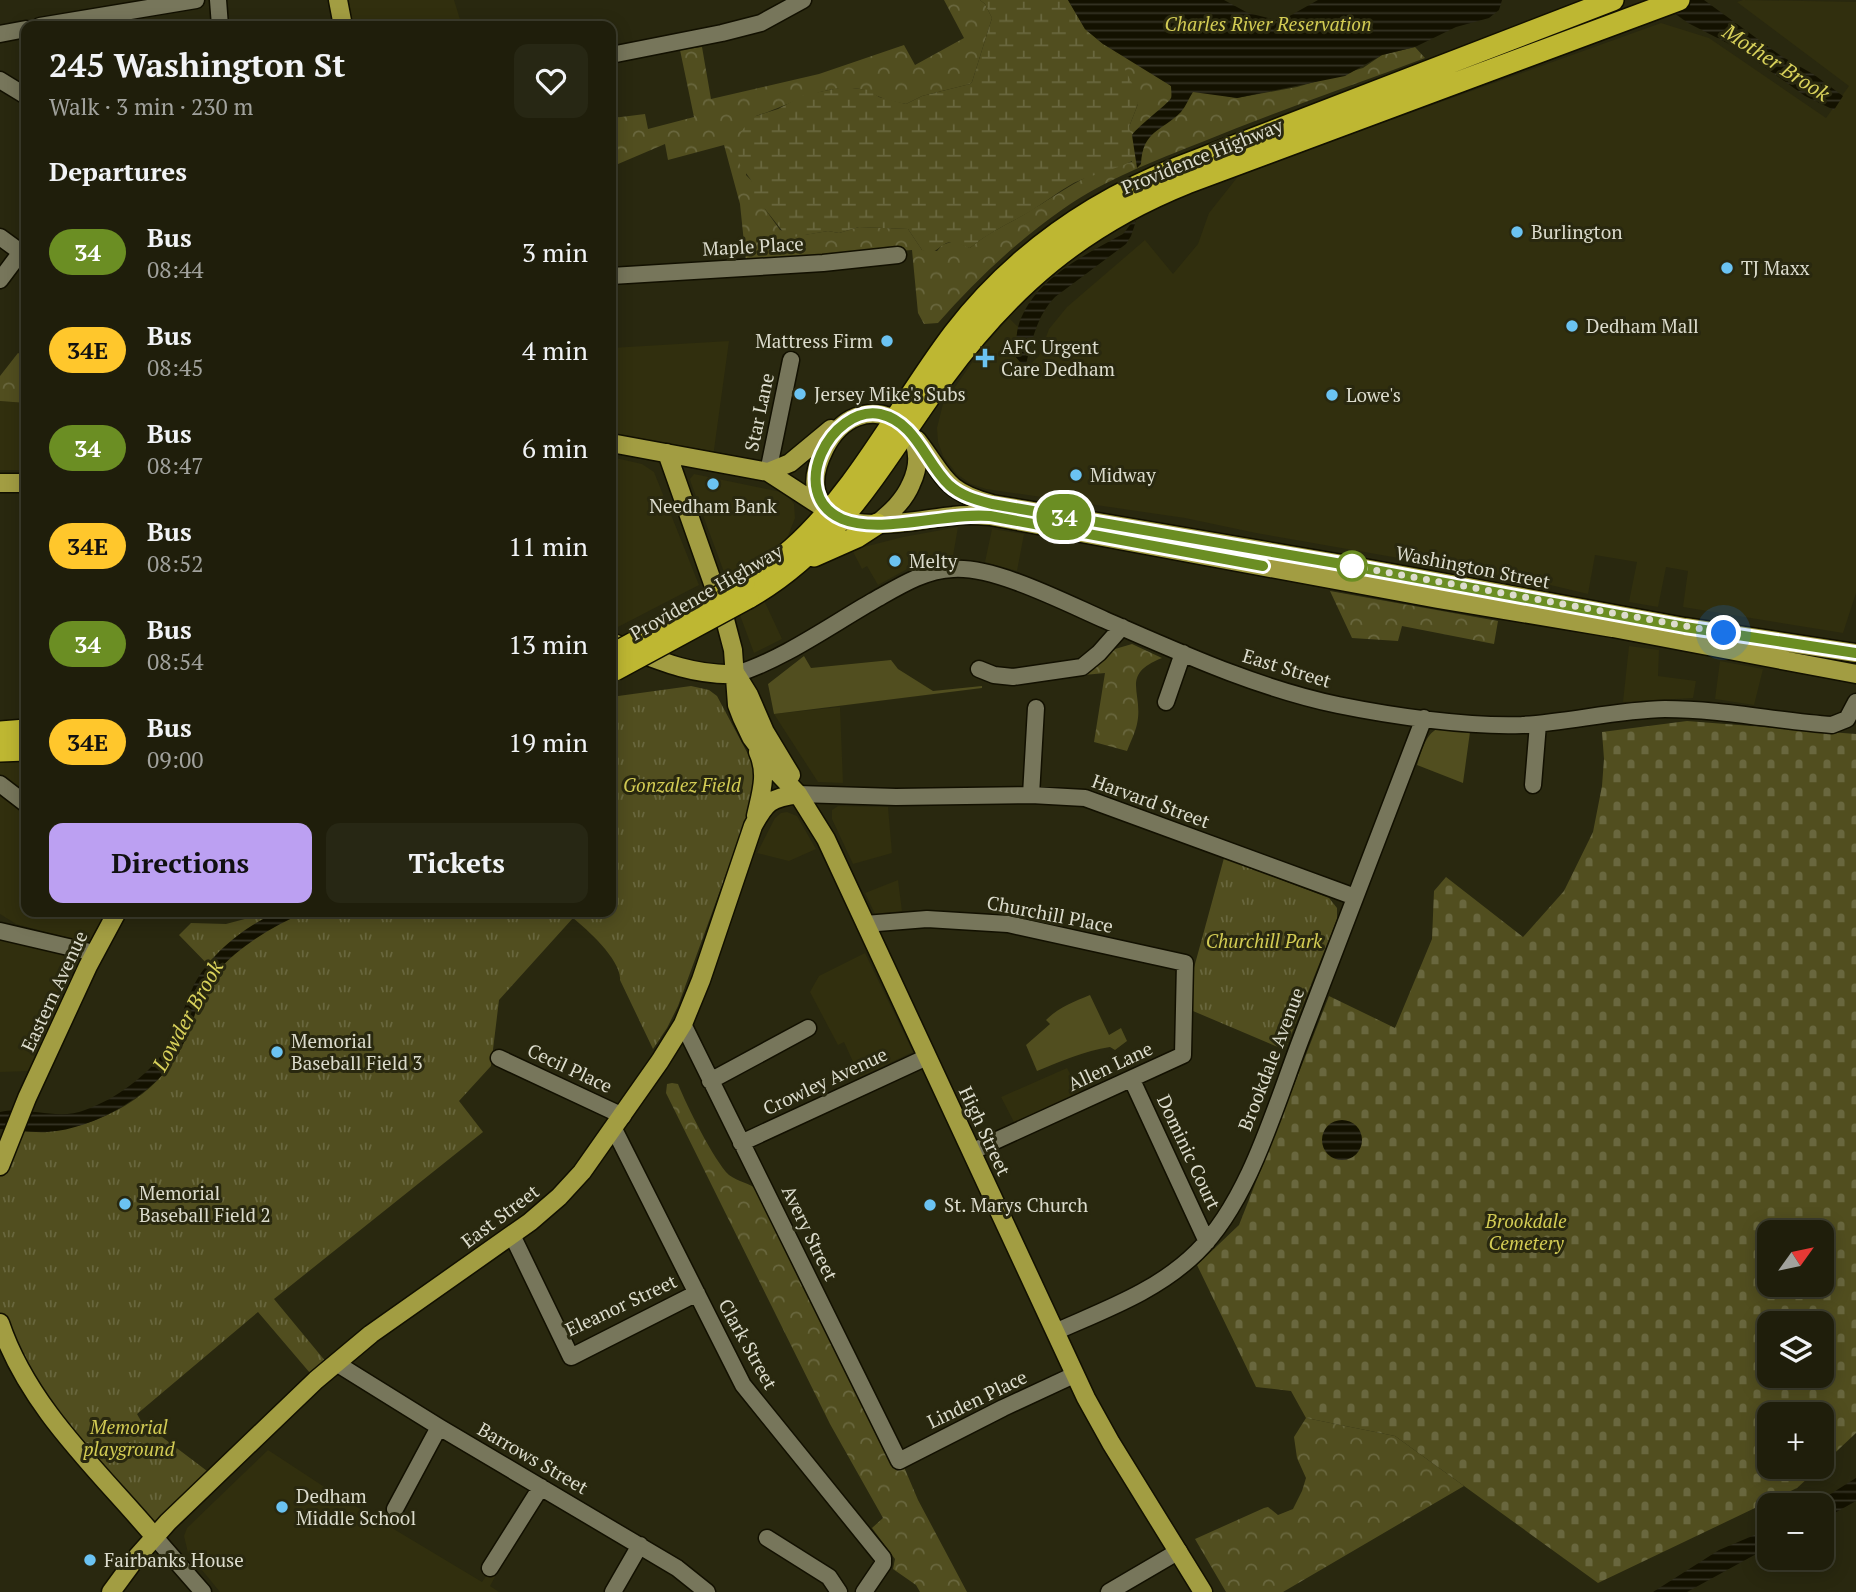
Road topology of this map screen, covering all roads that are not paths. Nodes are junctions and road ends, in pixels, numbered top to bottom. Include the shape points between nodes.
1 (196, 0) edge
2 (218, 0) edge
3 (338, 0) edge
4 (803, 0) edge
5 (1613, 0) edge
6 (1679, 0) edge
7 (163, 3) edge
8 (67, 21) edge
9 (220, 21) edge
10 (342, 21) edge
11 (21, 30) edge
12 (0, 34) edge
13 (616, 53) edge
14 (0, 80) edge
15 (21, 93) edge
16 (0, 237) edge
17 (21, 252) edge
18 (898, 254) dead end
19 (21, 257) edge
20 (616, 276) edge
21 (0, 280) edge
22 (791, 360) dead end
23 (856, 416) junction
24 (900, 424) junction
25 (616, 444) edge
26 (667, 453) junction
27 (768, 472) junction
28 (0, 483) edge
29 (21, 484) edge
30 (836, 515) junction
31 (877, 524) junction
32 (802, 561) junction
33 (746, 590) junction
34 (1122, 627) junction
35 (616, 644) edge
36 (1183, 653) junction
37 (1856, 653) edge
38 (616, 664) edge
39 (979, 669) dead end
40 (736, 674) junction
41 (1856, 674) edge
42 (1166, 702) dead end
43 (1856, 702) edge
44 (1035, 708) dead end
45 (1424, 718) junction
46 (1538, 723) junction
47 (21, 730) edge
48 (0, 732) edge
49 (751, 737) junction
50 (21, 750) edge
51 (0, 751) edge
52 (0, 784) edge
53 (1533, 785) dead end
54 (798, 794) junction
55 (1031, 795) junction
56 (21, 800) edge
57 (753, 826) junction
58 (1356, 897) junction
59 (114, 917) edge
60 (865, 924) junction
61 (0, 931) edge
62 (94, 953) junction
63 (1185, 963) joint
64 (683, 1024) junction
65 (808, 1028) dead end
66 (927, 1057) junction
67 (499, 1058) dead end
68 (1132, 1080) junction
69 (710, 1081) junction
70 (618, 1122) junction
71 (741, 1143) junction
72 (971, 1152) junction
73 (0, 1166) edge
74 (512, 1235) junction
75 (1208, 1242) junction
76 (696, 1293) junction
77 (0, 1323) edge
78 (1055, 1332) junction
79 (336, 1363) junction
80 (1074, 1375) junction
81 (439, 1427) junction
82 (899, 1461) joint
83 (541, 1487) junction
84 (395, 1509) dead end
85 (154, 1536) junction
86 (767, 1538) dead end
87 (640, 1545) junction
88 (1179, 1551) junction
89 (491, 1568) dead end
90 (111, 1592) edge
91 (203, 1592) edge
92 (613, 1592) edge
93 (707, 1592) edge
94 (839, 1592) edge
95 (864, 1592) edge
96 (1109, 1592) edge
97 (1203, 1592) edge

1 - 7 street
2 - 9 street
3 - 10 main road
4 - 13 street via 761,23
5 - 24 highway, Providence Highway via 1177,168 1103,203 1036,249 992,290 955,333
6 - 24 highway, Providence Highway via 1187,183 1116,216 1065,249 1006,301
7 - 8 street
11 - 12 street
14 - 15 street
16 - 17 street
18 - 20 street, Maple Place
19 - 21 street
22 - 27 street, Star Lane
23 - 24 main road via 871,413
23 - 27 main road via 831,429 790,464
23 - 30 main road via 828,442 817,470 815,488 822,505
24 - 30 highway, Providence Highway
24 - 31 main road via 916,447 916,473 903,498
24 - 37 main road, Washington Street via 950,486 992,504 1673,625
25 - 26 main road
26 - 27 main road
26 - 40 main road via 718,595
27 - 30 main road
28 - 29 main road
30 - 31 main road, Washington Street
30 - 32 highway, Providence Highway
30 - 33 highway, Providence Highway
31 - 32 highway
31 - 41 main road, Washington Street via 990,516
32 - 33 highway, Providence Highway via 774,583
33 - 38 highway, Providence Highway, bridge
34 - 36 street, East Street
34 - 39 street via 1082,667 1013,677
34 - 40 street, East Street via 1001,578 945,569 906,583 764,664
35 - 40 main road via 686,671
36 - 42 street
36 - 45 street, East Street via 1311,699
40 - 49 main road, High Street via 737,705
40 - 54 main road, High Street
43 - 46 street, East Street via 1850,716 1838,724 1695,709
44 - 55 street
45 - 46 street, East Street via 1499,725
45 - 58 street, Brookdale Avenue
46 - 53 street
47 - 48 highway
49 - 54 main road, High Street
49 - 57 main road via 765,767
50 - 51 highway
52 - 56 street
54 - 55 street, Harvard Street
54 - 57 main road, East Street via 770,801
54 - 60 main road, High Street via 826,839
55 - 58 street, Harvard Street via 1098,800
57 - 64 main road, East Street
58 - 75 street, Brookdale Avenue via 1264,1136 1226,1218
59 - 62 main road, Eastern Avenue
60 - 63 street, Churchill Place via 927,919 1008,924
60 - 66 main road, High Street
61 - 62 street
62 - 73 main road, Eastern Avenue
63 - 68 street, Allen Lane via 1183,1055
64 - 69 street, Avery Street
64 - 70 main road, East Street
65 - 69 street
66 - 71 street, Crowley Avenue
66 - 72 main road, High Street
67 - 70 street, Cecil Place
68 - 72 street, Allen Lane
68 - 75 street, Dominic Court
69 - 71 street, Avery Street
70 - 74 main road, East Street via 565,1191
70 - 76 street, Clark Street
71 - 82 street, Avery Street
72 - 78 main road, High Street
74 - 76 street, Eleanor Street via 571,1357
74 - 79 main road, East Street
75 - 78 street, Brookdale Avenue via 1156,1285
76 - 95 street, Clark Street via 743,1385 883,1558
77 - 85 main road via 40,1403
78 - 80 main road, High Street
79 - 81 street, Barrows Street
79 - 85 main road, East Street
80 - 82 street, Linden Place
80 - 88 main road, High Street
81 - 83 street, Barrows Street
81 - 84 street
83 - 87 street, Barrows Street
83 - 89 street
85 - 90 main road, East Street
85 - 91 street
86 - 94 street via 829,1577
87 - 92 street
87 - 93 street, Barrows Street
88 - 96 street
88 - 97 main road, High Street

